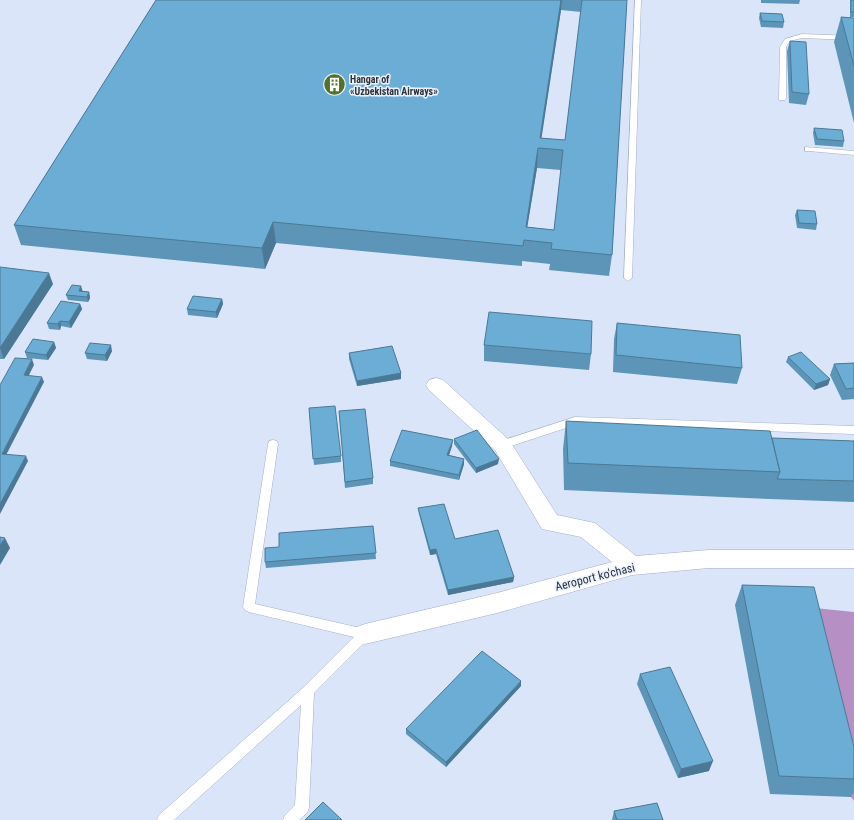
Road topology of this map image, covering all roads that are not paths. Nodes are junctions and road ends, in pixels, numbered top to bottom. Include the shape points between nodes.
1 (638, 0) edge
2 (854, 38) edge
3 (782, 98) dead end
4 (808, 149) dead end
5 (854, 153) edge
6 (628, 278) dead end
7 (436, 385) dead end
8 (854, 430) edge
9 (273, 444) dead end
10 (502, 445) junction
11 (854, 559) edge
12 (632, 566) junction
13 (365, 634) junction
14 (308, 691) junction
15 (164, 820) edge
16 (290, 820) edge

1 - 6 lane
2 - 3 lane via 802,36 787,40 783,47
4 - 5 lane
7 - 10 street
8 - 10 lane via 575,421
9 - 13 lane via 249,607
10 - 12 street via 550,523 587,529
11 - 12 street, Aeroport ko'chasi via 709,559
12 - 13 street, Aeroport ko'chasi via 497,603
13 - 14 lane
14 - 15 lane
14 - 16 lane via 302,808

